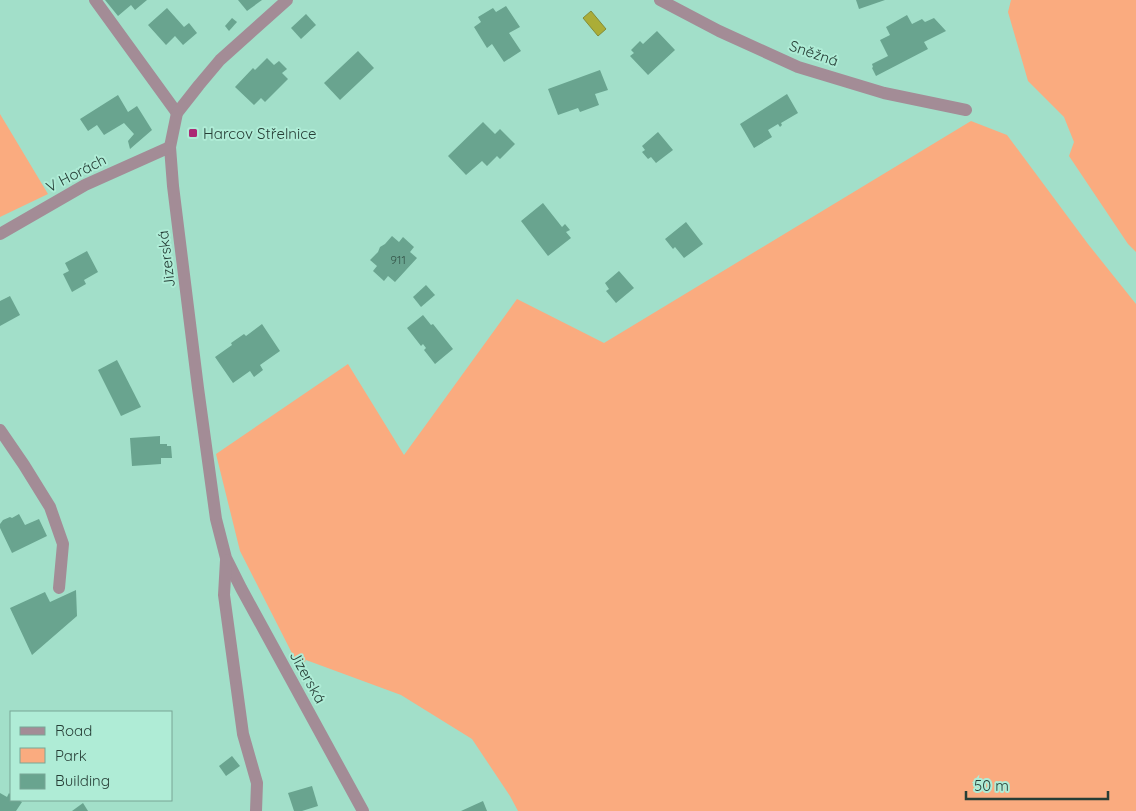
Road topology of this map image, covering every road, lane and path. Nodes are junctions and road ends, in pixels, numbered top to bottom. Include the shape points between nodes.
1 (96, 0) edge
2 (287, 0) edge
3 (660, 0) edge
4 (966, 110) dead end
5 (177, 113) junction
6 (170, 147) junction
7 (0, 234) edge
8 (0, 430) edge
9 (226, 558) junction
10 (59, 588) dead end
11 (256, 811) edge
12 (363, 811) edge

1 - 5 street
2 - 5 street, Jizerská via 220,60
3 - 4 street, Sněžná via 798,67 884,93
5 - 6 street, Jizerská
6 - 7 street, V Horách via 85,185
6 - 9 street, Jizerská via 199,397 216,519
8 - 10 street via 50,507 63,544
9 - 11 street, Jizerská via 224,595 243,734 257,783
9 - 12 street, Jizerská

